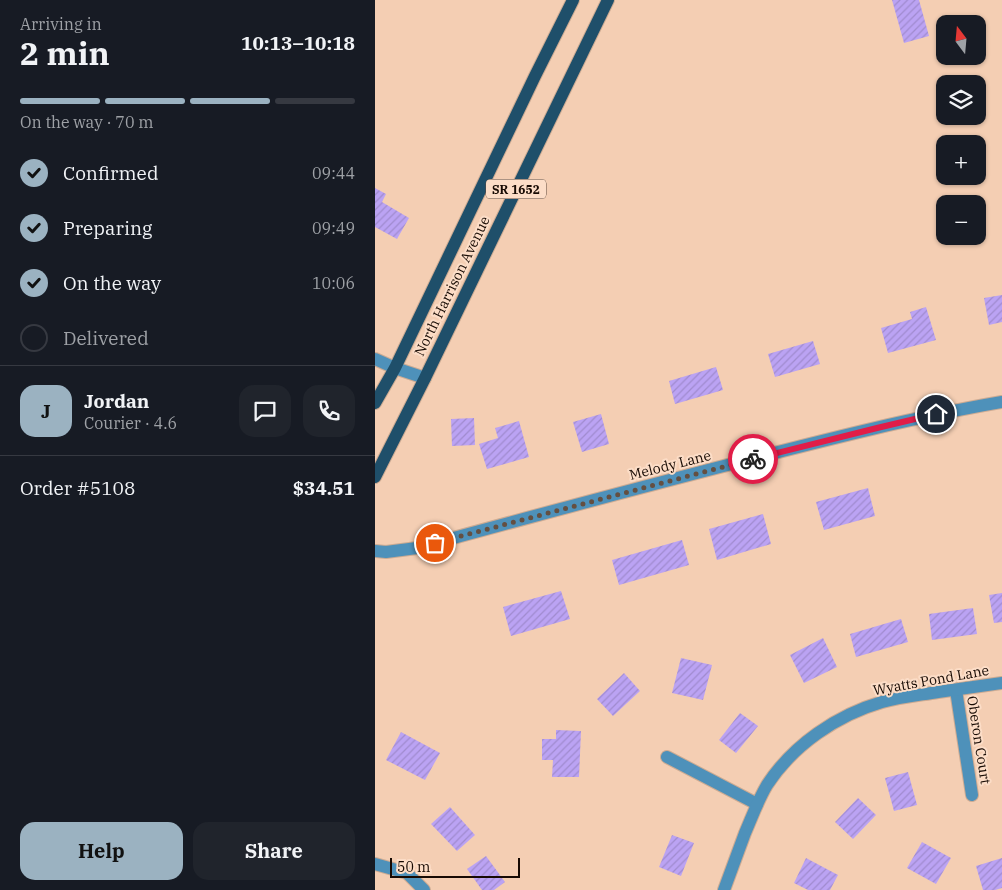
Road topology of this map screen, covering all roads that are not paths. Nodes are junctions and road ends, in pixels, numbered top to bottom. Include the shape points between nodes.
1 (573, 0) edge
2 (608, 0) edge
3 (375, 359) edge
4 (395, 368) junction
5 (425, 378) junction
6 (1002, 402) edge
7 (375, 404) edge
8 (375, 477) edge
9 (375, 551) edge
10 (1002, 682) edge
11 (956, 690) junction
12 (667, 757) dead end
13 (972, 795) dead end
14 (757, 804) junction
15 (375, 864) edge
16 (424, 890) edge
17 (724, 890) edge

1 - 4 main road, North Harrison Avenue / SR 1652
2 - 5 main road, North Harrison Avenue / SR 1652
3 - 4 street
4 - 5 street
4 - 7 main road, North Harrison Avenue / SR 1652
5 - 8 main road, North Harrison Avenue / SR 1652
6 - 9 street, Melody Lane via 861,431 417,548
10 - 11 street, Wyatts Pond Lane
11 - 13 street, Oberon Court
11 - 14 street, Wyatts Pond Lane via 883,702 838,720 788,760 768,784
12 - 14 street
14 - 17 street, Wyatts Pond Lane
15 - 16 street via 407,873

